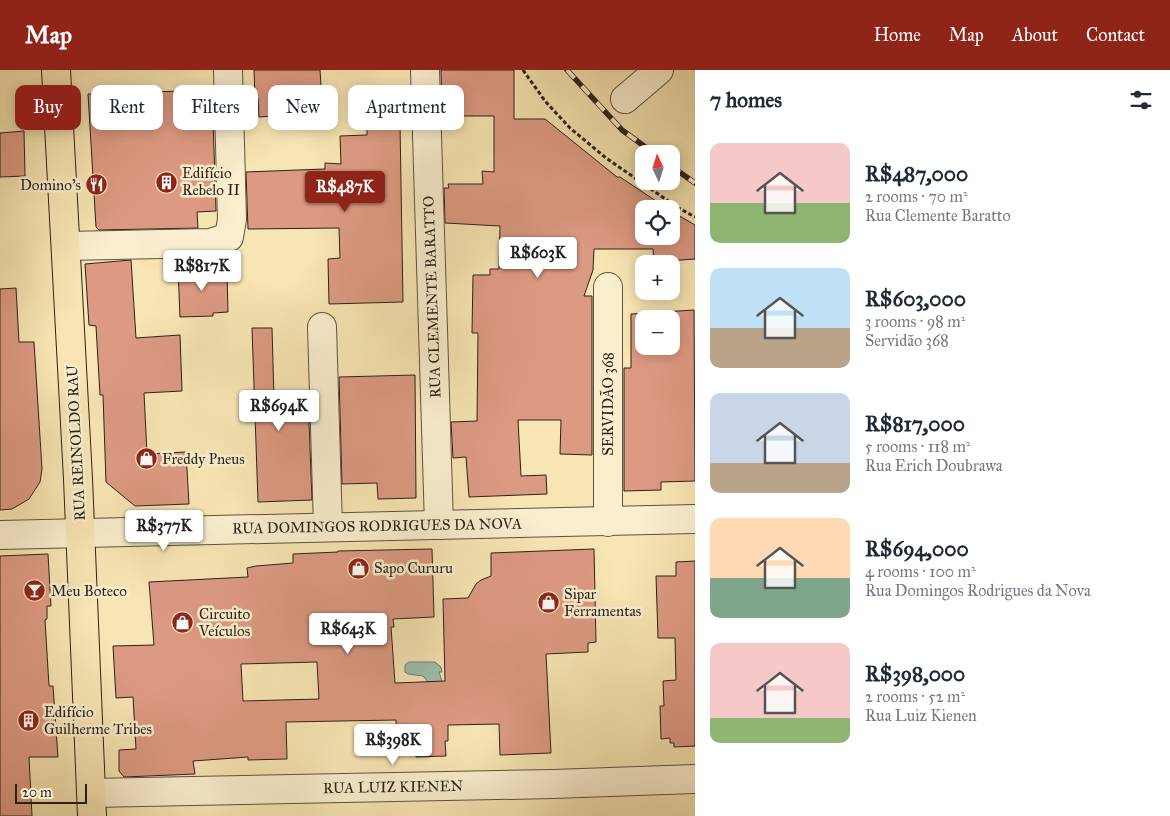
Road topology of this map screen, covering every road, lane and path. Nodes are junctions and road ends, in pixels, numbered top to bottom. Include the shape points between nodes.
1 (56, 70) edge
2 (228, 70) edge
3 (425, 70) edge
4 (523, 70) edge
5 (658, 70) edge
6 (625, 99) dead end
7 (695, 216) edge
8 (66, 246) junction
9 (608, 287) dead end
10 (322, 327) dead end
11 (695, 519) edge
12 (608, 522) junction
13 (439, 525) junction
14 (328, 527) junction
15 (80, 533) junction
16 (0, 535) edge
17 (695, 779) edge
18 (92, 805) edge

1 - 8 main road, RUA REINOLDO RAU
2 - 8 street via 232,219 229,237 210,243
3 - 13 street, RUA CLEMENTE BARATTO
4 - 7 path via 545,101 584,140 677,207
5 - 6 street
8 - 15 main road, RUA REINOLDO RAU
9 - 12 street, SERVIDÃO 368
10 - 14 street
11 - 12 street, RUA DOMINGOS RODRIGUES DA NOVA
12 - 13 street, RUA DOMINGOS RODRIGUES DA NOVA
13 - 14 street, RUA DOMINGOS RODRIGUES DA NOVA
14 - 15 street, RUA DOMINGOS RODRIGUES DA NOVA
15 - 16 street, RUA DOMINGOS RODRIGUES DA NOVA
15 - 18 main road, RUA REINOLDO RAU
17 - 18 street, RUA LUIZ KIENEN

